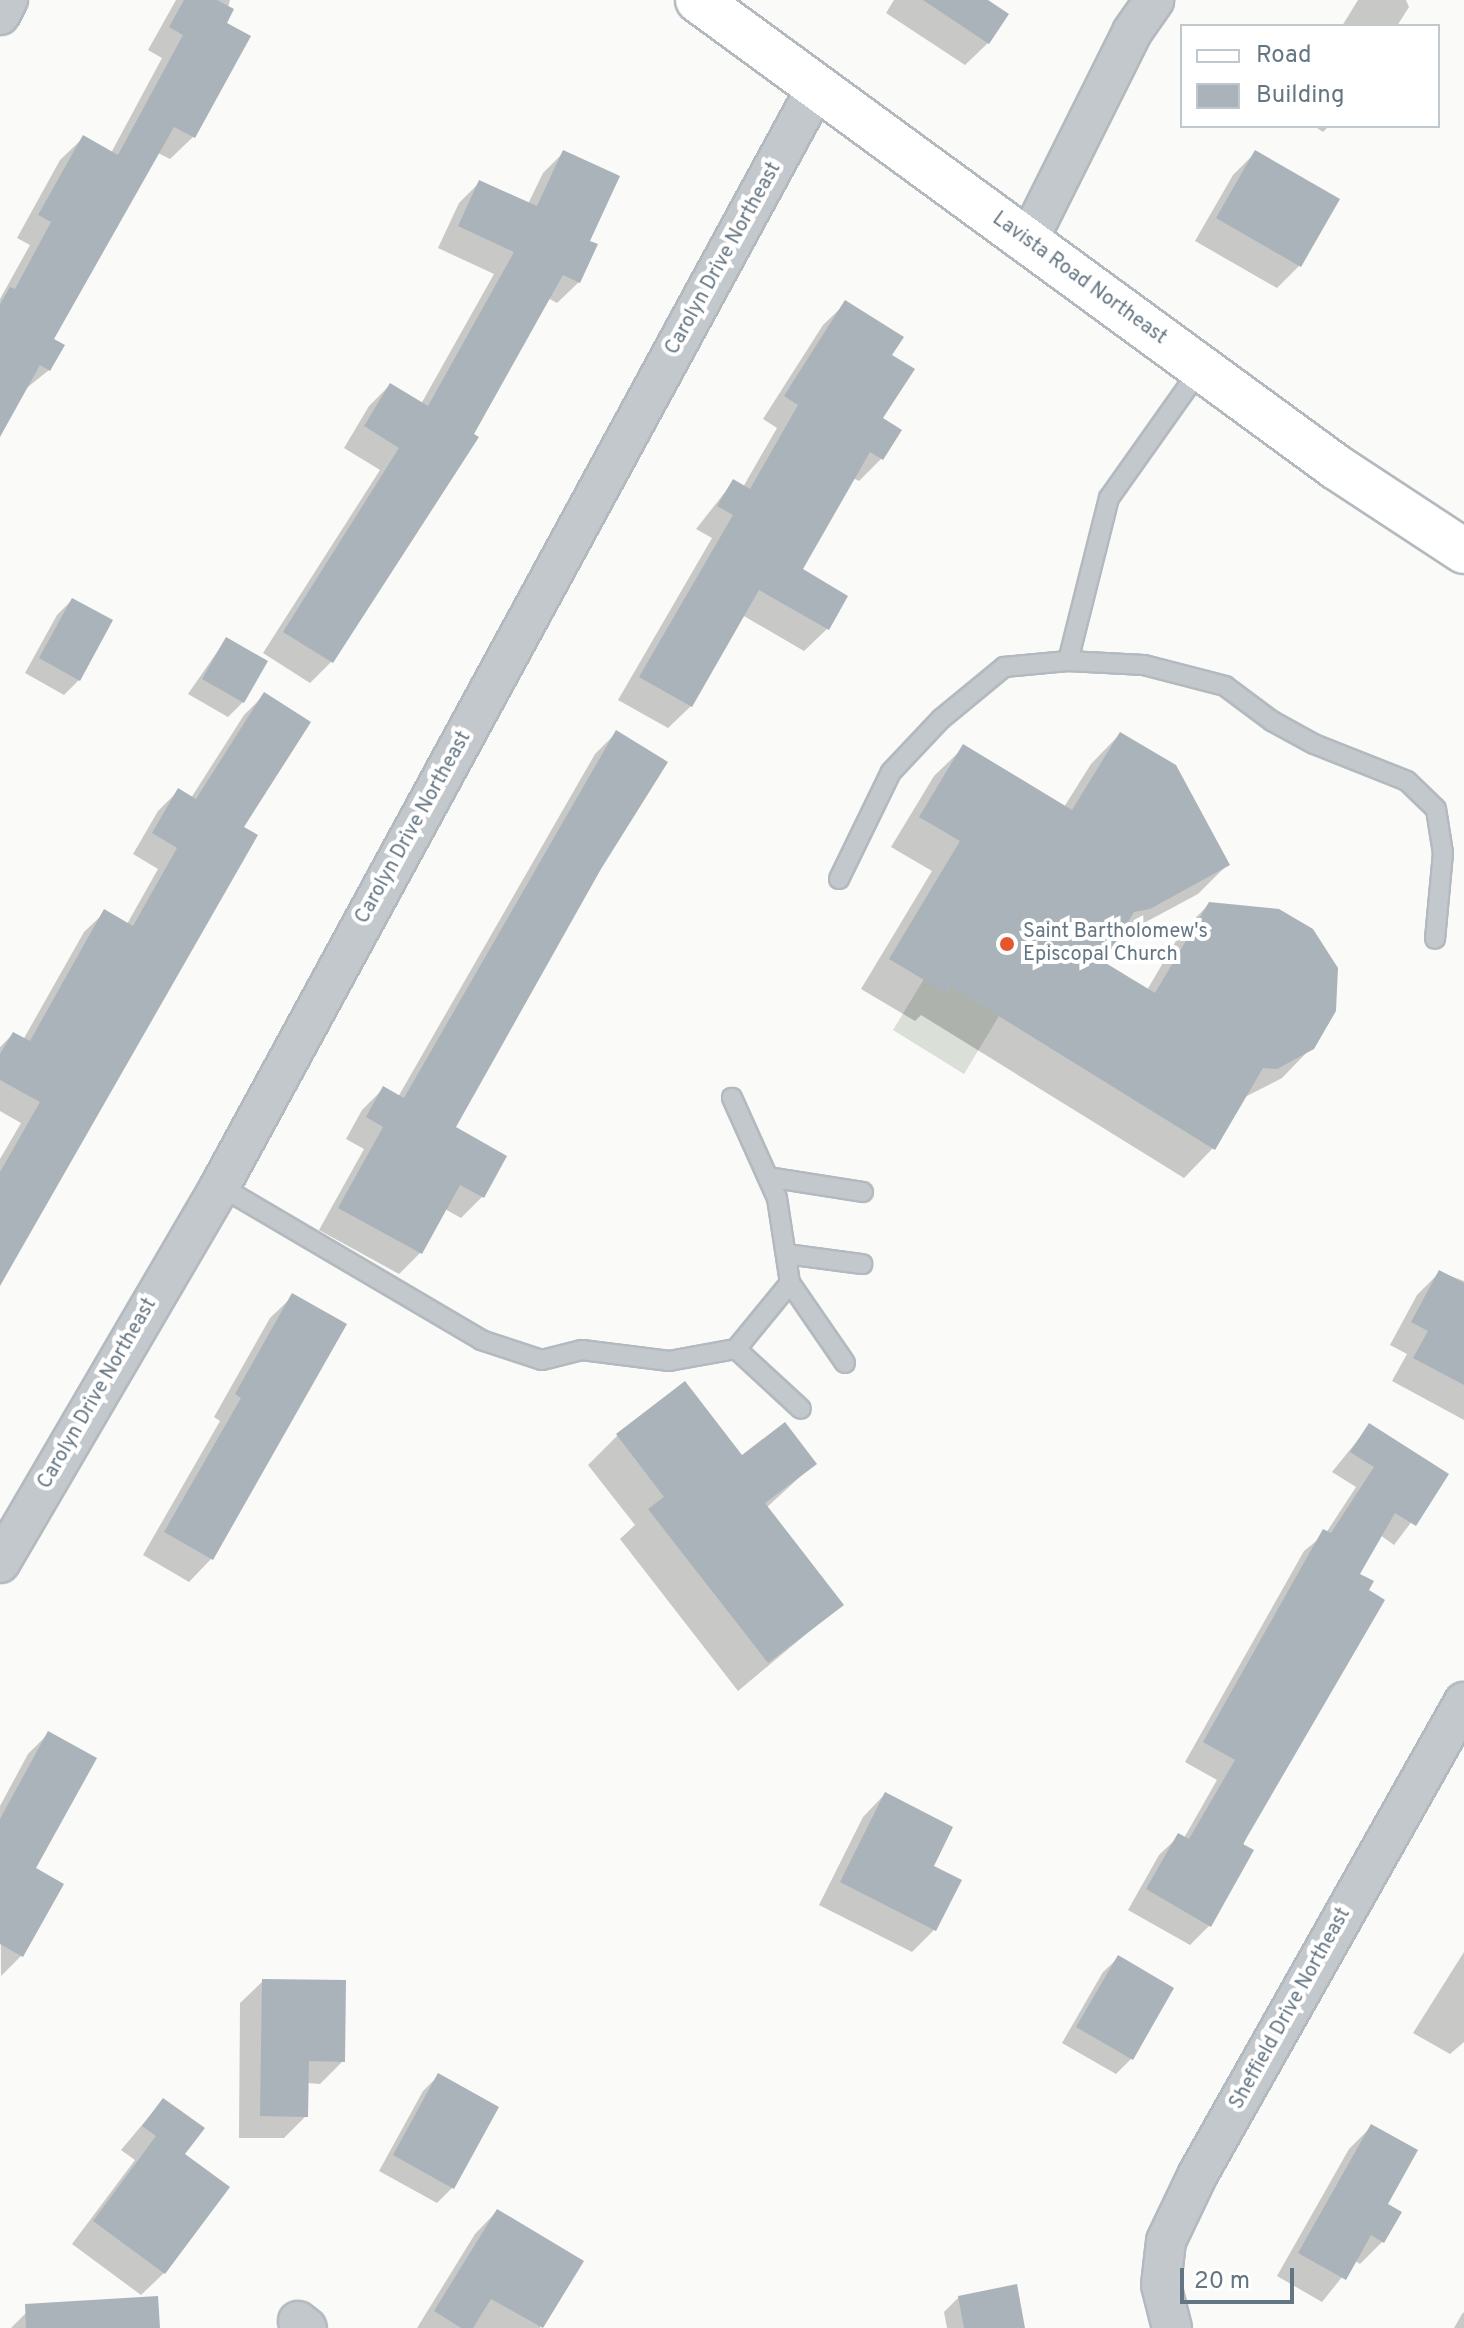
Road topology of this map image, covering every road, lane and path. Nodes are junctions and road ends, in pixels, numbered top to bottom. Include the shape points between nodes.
1 (8, 0) edge
2 (698, 0) edge
3 (1154, 0) edge
4 (0, 15) edge
5 (817, 87) junction
6 (1028, 241) junction
7 (1201, 368) junction
8 (1464, 551) edge
9 (1068, 661) junction
10 (839, 879) dead end
11 (1435, 939) dead end
12 (732, 1098) dead end
13 (768, 1177) junction
14 (220, 1186) junction
15 (863, 1192) dead end
16 (786, 1254) junction
17 (862, 1264) dead end
18 (790, 1283) junction
19 (736, 1349) junction
20 (845, 1363) dead end
21 (801, 1409) dead end
22 (0, 1563) edge
23 (1464, 1702) edge
24 (1451, 1754) edge
25 (1172, 2328) edge

1 - 4 street
2 - 5 main road, Lavista Road Northeast
3 - 6 street via 1132,32
5 - 6 main road, Lavista Road Northeast
5 - 14 street, Carolyn Drive Northeast
6 - 7 main road, Lavista Road Northeast
7 - 8 main road, Lavista Road Northeast
7 - 9 lane via 1109,498
9 - 10 lane via 1004,667 941,719 891,772
9 - 11 lane via 1144,665 1225,686 1314,744 1407,781 1436,809 1443,853
12 - 13 lane
13 - 15 lane
13 - 16 lane
14 - 19 lane via 481,1340 542,1360 582,1350 669,1361
14 - 22 street, Carolyn Drive Northeast
16 - 17 lane
16 - 18 lane
18 - 19 lane
18 - 20 lane
19 - 21 lane
23 - 24 street, Sheffield Drive Northeast
24 - 25 street, Sheffield Drive Northeast via 1198,2174 1166,2241 1161,2285

